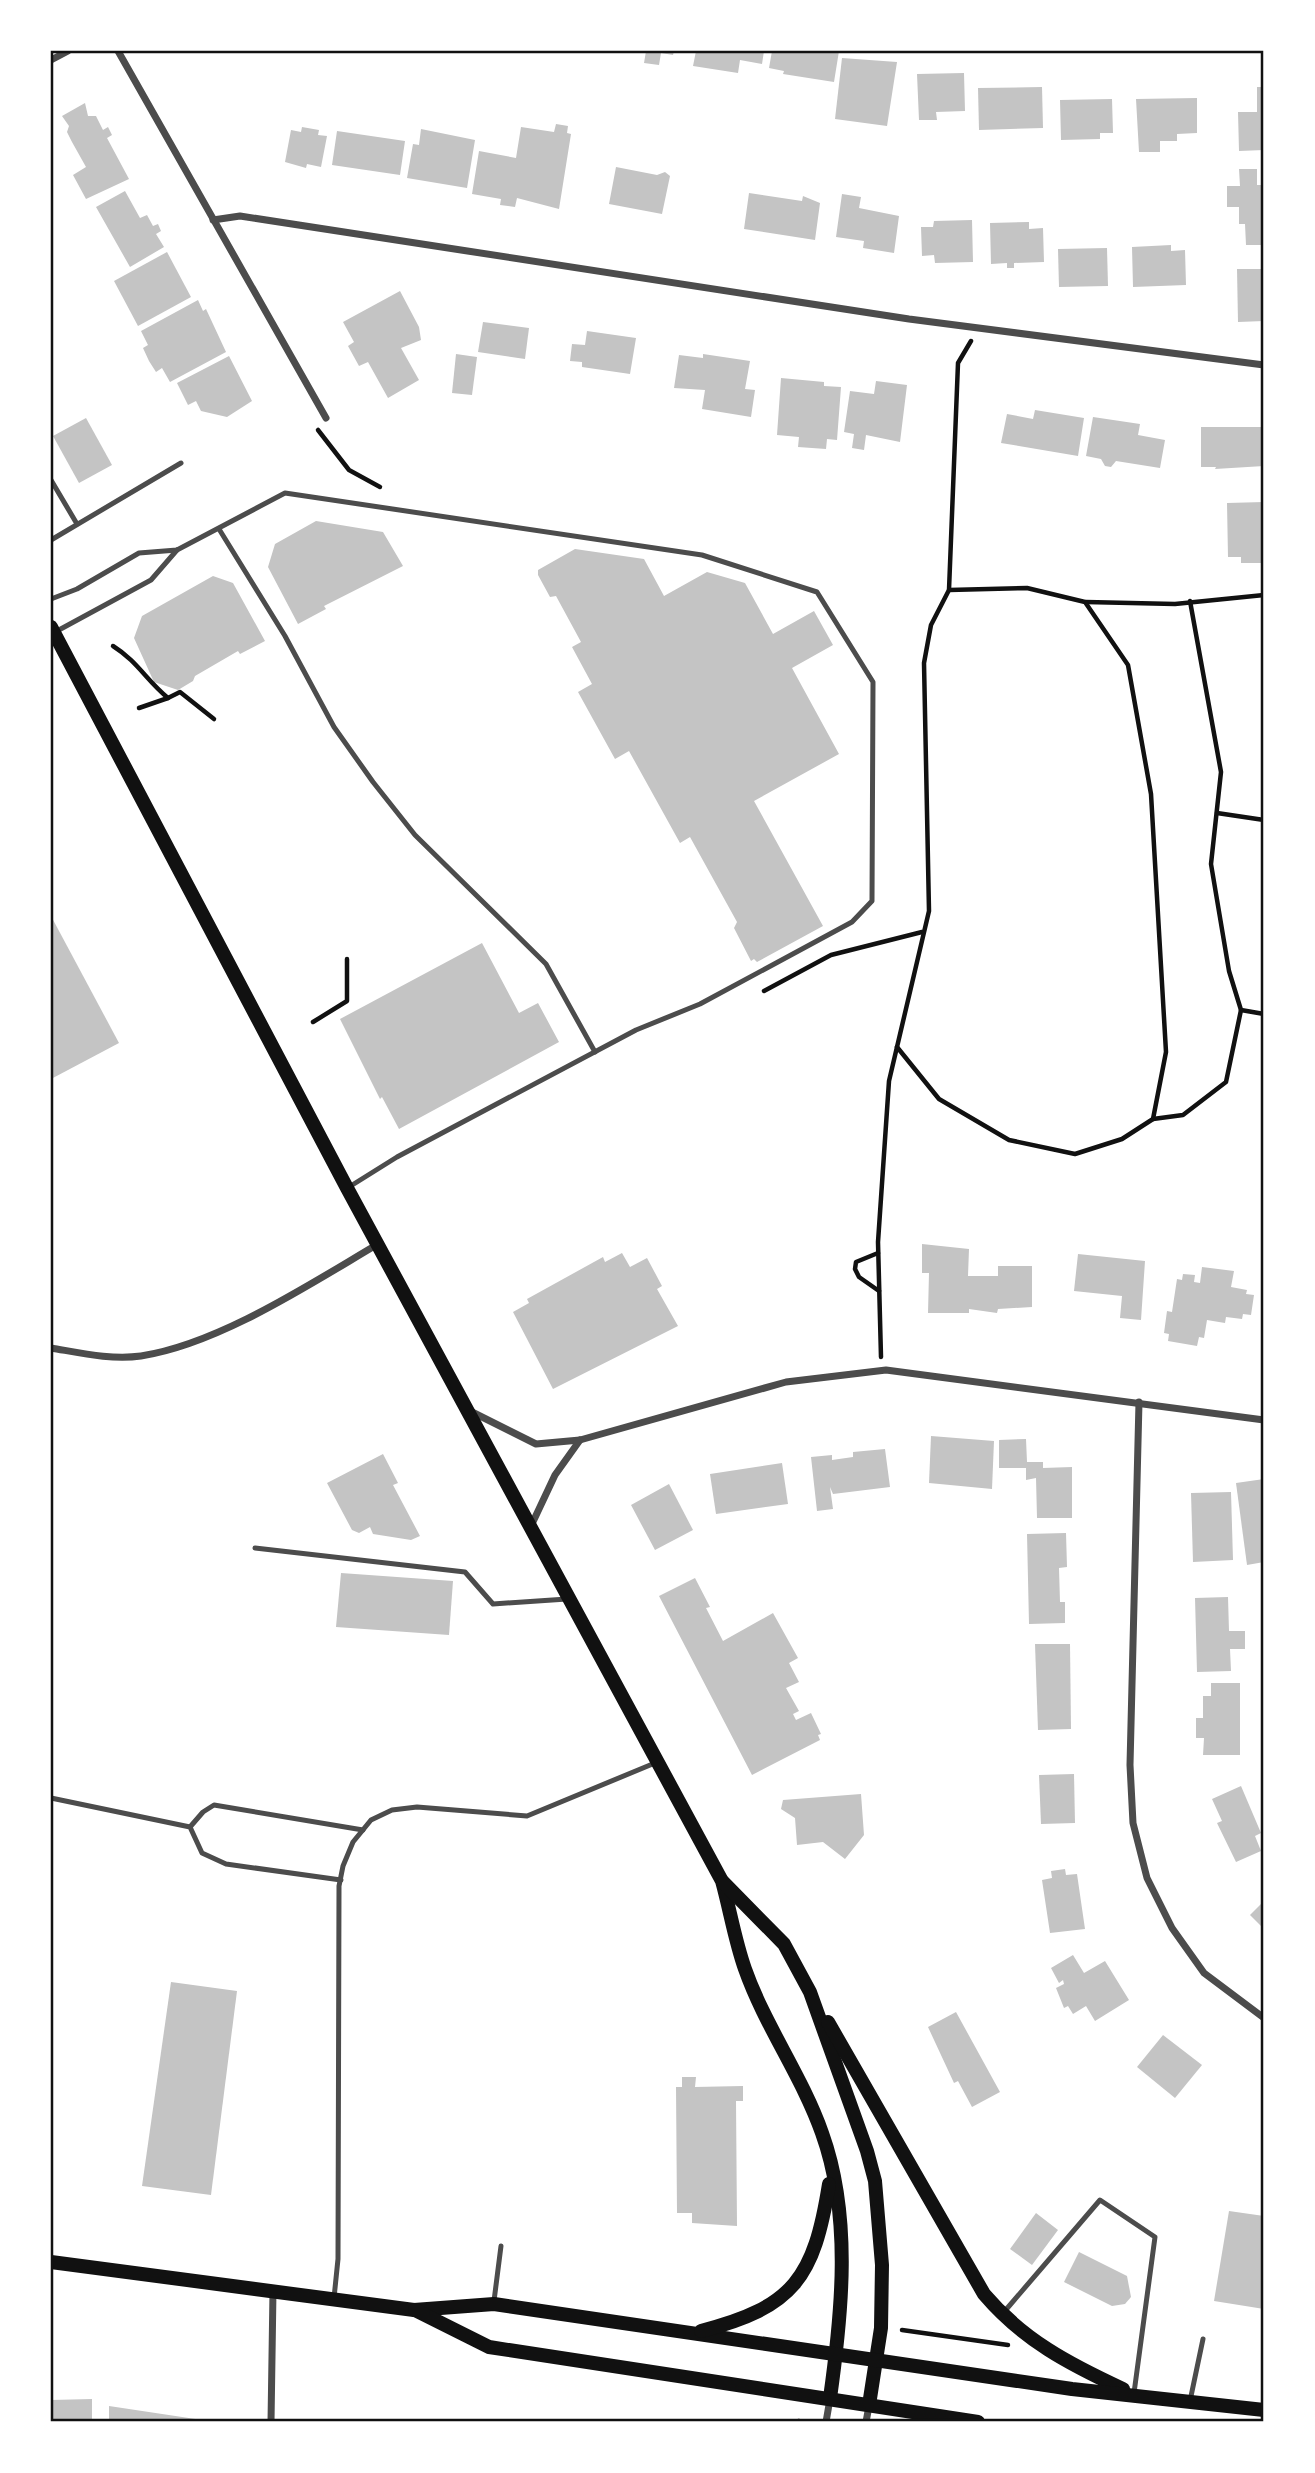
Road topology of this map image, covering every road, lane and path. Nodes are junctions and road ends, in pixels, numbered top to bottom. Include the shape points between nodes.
1 (68, 51) edge
2 (118, 51) edge
3 (51, 60) edge
4 (213, 220) junction
5 (979, 328) junction
6 (1264, 365) edge
7 (326, 418) joint
8 (181, 463) dead end
9 (51, 480) edge
10 (380, 488) dead end
11 (77, 524) junction
12 (219, 529) junction
13 (51, 540) edge
14 (177, 550) junction
15 (949, 590) junction
16 (1264, 595) edge
17 (51, 599) edge
18 (1190, 601) junction
19 (1085, 602) junction
20 (52, 631) edge
21 (113, 646) dead end
22 (168, 698) junction
23 (139, 708) dead end
24 (214, 719) dead end
25 (1217, 813) junction
26 (1264, 820) edge
27 (923, 932) junction
28 (347, 959) dead end
29 (764, 991) dead end
30 (1241, 1010) junction
31 (1264, 1014) edge
32 (313, 1022) dead end
33 (896, 1046) junction
34 (595, 1052) junction
35 (1153, 1119) junction
36 (348, 1188) junction
37 (379, 1244) junction
38 (878, 1253) junction
39 (879, 1291) junction
40 (51, 1348) edge
41 (882, 1370) junction
42 (1139, 1402) junction
43 (468, 1410) junction
44 (1264, 1420) edge
45 (580, 1440) junction
46 (531, 1527) junction
47 (255, 1548) dead end
48 (570, 1599) junction
49 (658, 1762) junction
50 (51, 1798) edge
51 (190, 1827) junction
52 (363, 1830) junction
53 (341, 1880) junction
54 (722, 1881) junction
55 (810, 1992) junction
56 (1264, 2018) edge
57 (831, 2173) junction
58 (501, 2246) dead end
59 (51, 2262) edge
60 (273, 2291) junction
61 (334, 2300) junction
62 (494, 2304) junction
63 (414, 2310) junction
64 (1002, 2315) junction
65 (902, 2330) dead end
66 (695, 2332) junction
67 (1203, 2339) dead end
68 (1018, 2346) dead end
69 (836, 2353) junction
70 (877, 2360) junction
71 (1134, 2394) junction
72 (830, 2398) junction
73 (1190, 2401) junction
74 (869, 2405) junction
75 (1264, 2410) edge
76 (271, 2422) edge
77 (826, 2422) edge
78 (866, 2422) edge
79 (978, 2422) edge

1 - 3 street
2 - 4 street
4 - 5 street via 240,216
4 - 7 street
5 - 6 street
5 - 15 path via 958,363
7 - 10 path via 317,431 349,470
8 - 11 lane
9 - 11 lane
11 - 13 lane
12 - 14 lane
12 - 34 lane via 334,727 373,782 415,835 546,964
12 - 34 lane via 285,493 702,555 817,592 873,682 872,901 852,922 700,1004
14 - 17 lane via 139,553
14 - 20 lane via 151,580
15 - 19 path via 1027,588
15 - 27 path via 931,625 923,663 929,911
16 - 18 path
18 - 19 path
18 - 25 path via 1222,772
19 - 35 path via 1128,665 1152,794 1166,1052
20 - 36 main road
21 - 22 path via 135,660 150,683
22 - 23 path
22 - 24 path via 180,692
25 - 26 path
25 - 30 path via 1211,863 1229,971
27 - 29 path via 831,955
27 - 33 path
28 - 32 path via 347,1001
30 - 31 path
30 - 35 path via 1226,1082 1183,1115
33 - 35 path via 939,1099 1009,1140 1075,1154 1122,1139
33 - 38 path via 888,1080
34 - 36 lane via 397,1157
36 - 37 main road
37 - 40 street via 276,1305 205,1336 142,1356 102,1357
37 - 43 main road
38 - 39 path
38 - 39 path via 856,1262 855,1269
39 - 41 path
41 - 42 street
41 - 45 street via 786,1382
42 - 44 street
42 - 56 street via 1130,1765 1133,1823 1146,1878 1172,1928 1204,1973
43 - 45 street via 536,1444
43 - 46 main road
45 - 46 street via 555,1475
46 - 48 main road
47 - 48 lane via 465,1572 493,1604
48 - 49 main road
49 - 52 lane via 527,1816 417,1807 392,1810 371,1820
49 - 54 main road
50 - 51 lane
51 - 52 lane via 214,1805
51 - 53 lane via 202,1853 226,1864
52 - 53 lane
53 - 61 lane
54 - 55 main road via 784,1944
54 - 57 main road via 745,1969 813,2110
55 - 64 main road via 973,2276
55 - 70 main road via 875,2181 882,2265
57 - 66 main road via 816,2251 795,2281 777,2301 753,2315
57 - 69 main road via 840,2244
58 - 62 lane
59 - 60 main road
60 - 61 main road
60 - 76 street
61 - 63 main road
62 - 63 main road
62 - 66 main road
63 - 72 main road via 489,2347
64 - 71 main road via 1044,2350
64 - 71 lane via 1100,2200 1155,2237
65 - 68 path
66 - 69 main road
67 - 73 lane
69 - 70 main road
69 - 72 main road
70 - 71 main road
70 - 74 main road
71 - 73 main road
72 - 74 main road
72 - 77 street
73 - 75 main road
74 - 78 street
74 - 79 main road

